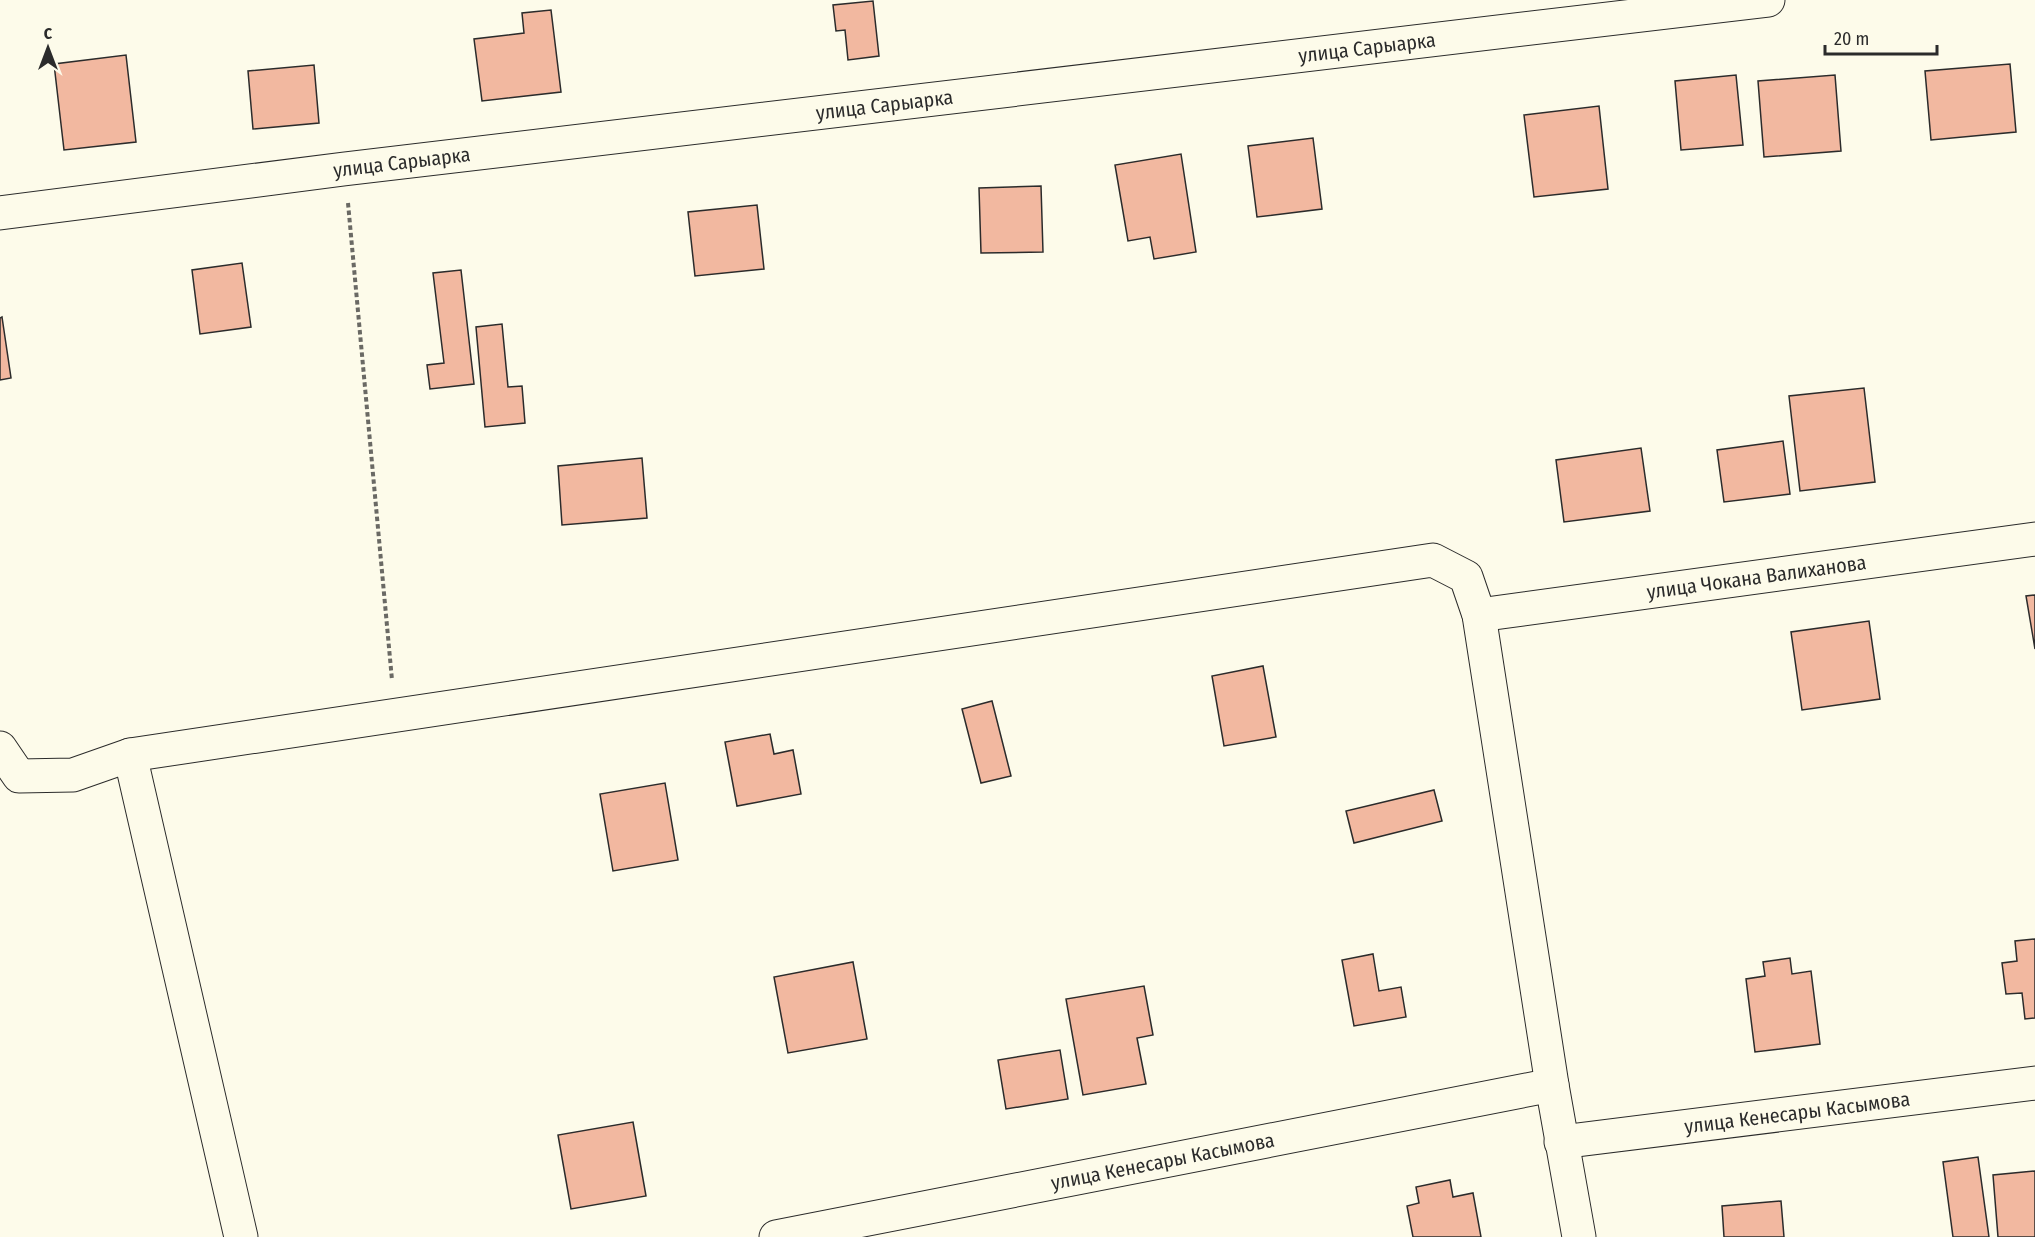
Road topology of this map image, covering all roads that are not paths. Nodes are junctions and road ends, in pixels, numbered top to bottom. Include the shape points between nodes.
1 (1768, 0) edge
2 (0, 213) edge
3 (2035, 539) edge
4 (1479, 615) junction
5 (0, 748) edge
6 (130, 755) junction
7 (2035, 1083) edge
8 (1552, 1084) junction
9 (1562, 1142) junction
10 (241, 1237) edge
11 (776, 1237) edge
12 (1579, 1237) edge

1 - 2 street, улица Сарыарка
3 - 4 street, улица Чокана Валиханова
4 - 6 street via 1466,577 1433,560
4 - 8 street
5 - 6 street via 19,776 73,775
6 - 10 street
7 - 9 street, улица Кенесары Касымова
8 - 9 street
8 - 11 street, улица Кенесары Касымова
9 - 12 street

